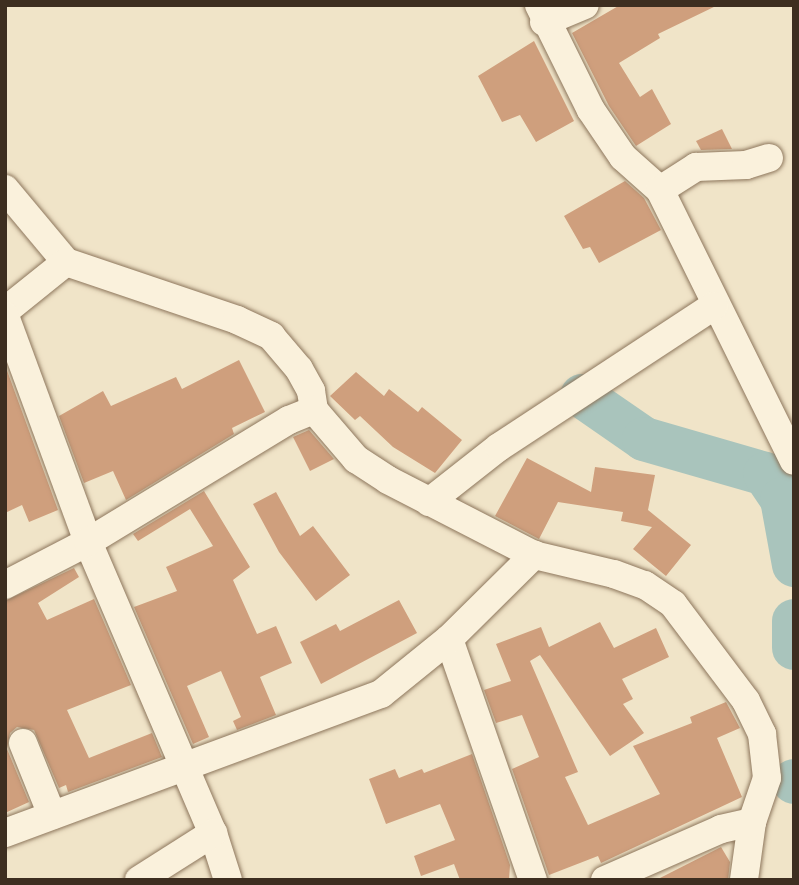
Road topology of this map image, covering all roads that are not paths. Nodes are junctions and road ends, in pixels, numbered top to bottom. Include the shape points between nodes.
1 (585, 5) edge
2 (542, 14) edge
3 (769, 158) dead end
4 (5, 189) edge
5 (660, 190) junction
6 (66, 262) junction
7 (714, 306) junction
8 (5, 314) edge
9 (314, 410) junction
10 (794, 461) edge
11 (429, 502) junction
12 (88, 542) junction
13 (534, 555) junction
14 (5, 585) edge
15 (449, 639) junction
16 (23, 743) dead end
17 (185, 769) junction
18 (52, 815) junction
19 (752, 822) junction
20 (5, 833) edge
21 (214, 833) junction
22 (139, 880) edge
23 (228, 880) edge
24 (533, 880) edge
25 (605, 880) edge
26 (744, 880) edge

1 - 2 street
2 - 5 street via 591,110 623,157
3 - 5 street via 746,165 696,167
4 - 6 street
5 - 7 street
6 - 8 street
6 - 9 street via 237,320 271,336 299,369 311,391
7 - 10 street
7 - 11 street via 499,447
8 - 12 street
9 - 11 street via 356,458
9 - 12 street via 289,420
11 - 13 street
12 - 14 street
12 - 17 street
13 - 15 street
13 - 19 street via 614,574 645,585 673,604 746,701 762,734 767,778
15 - 17 street via 381,694
15 - 24 street
16 - 18 street
17 - 18 street
17 - 21 street
18 - 20 street
19 - 25 street via 721,829
19 - 26 street
21 - 22 street
21 - 23 street

